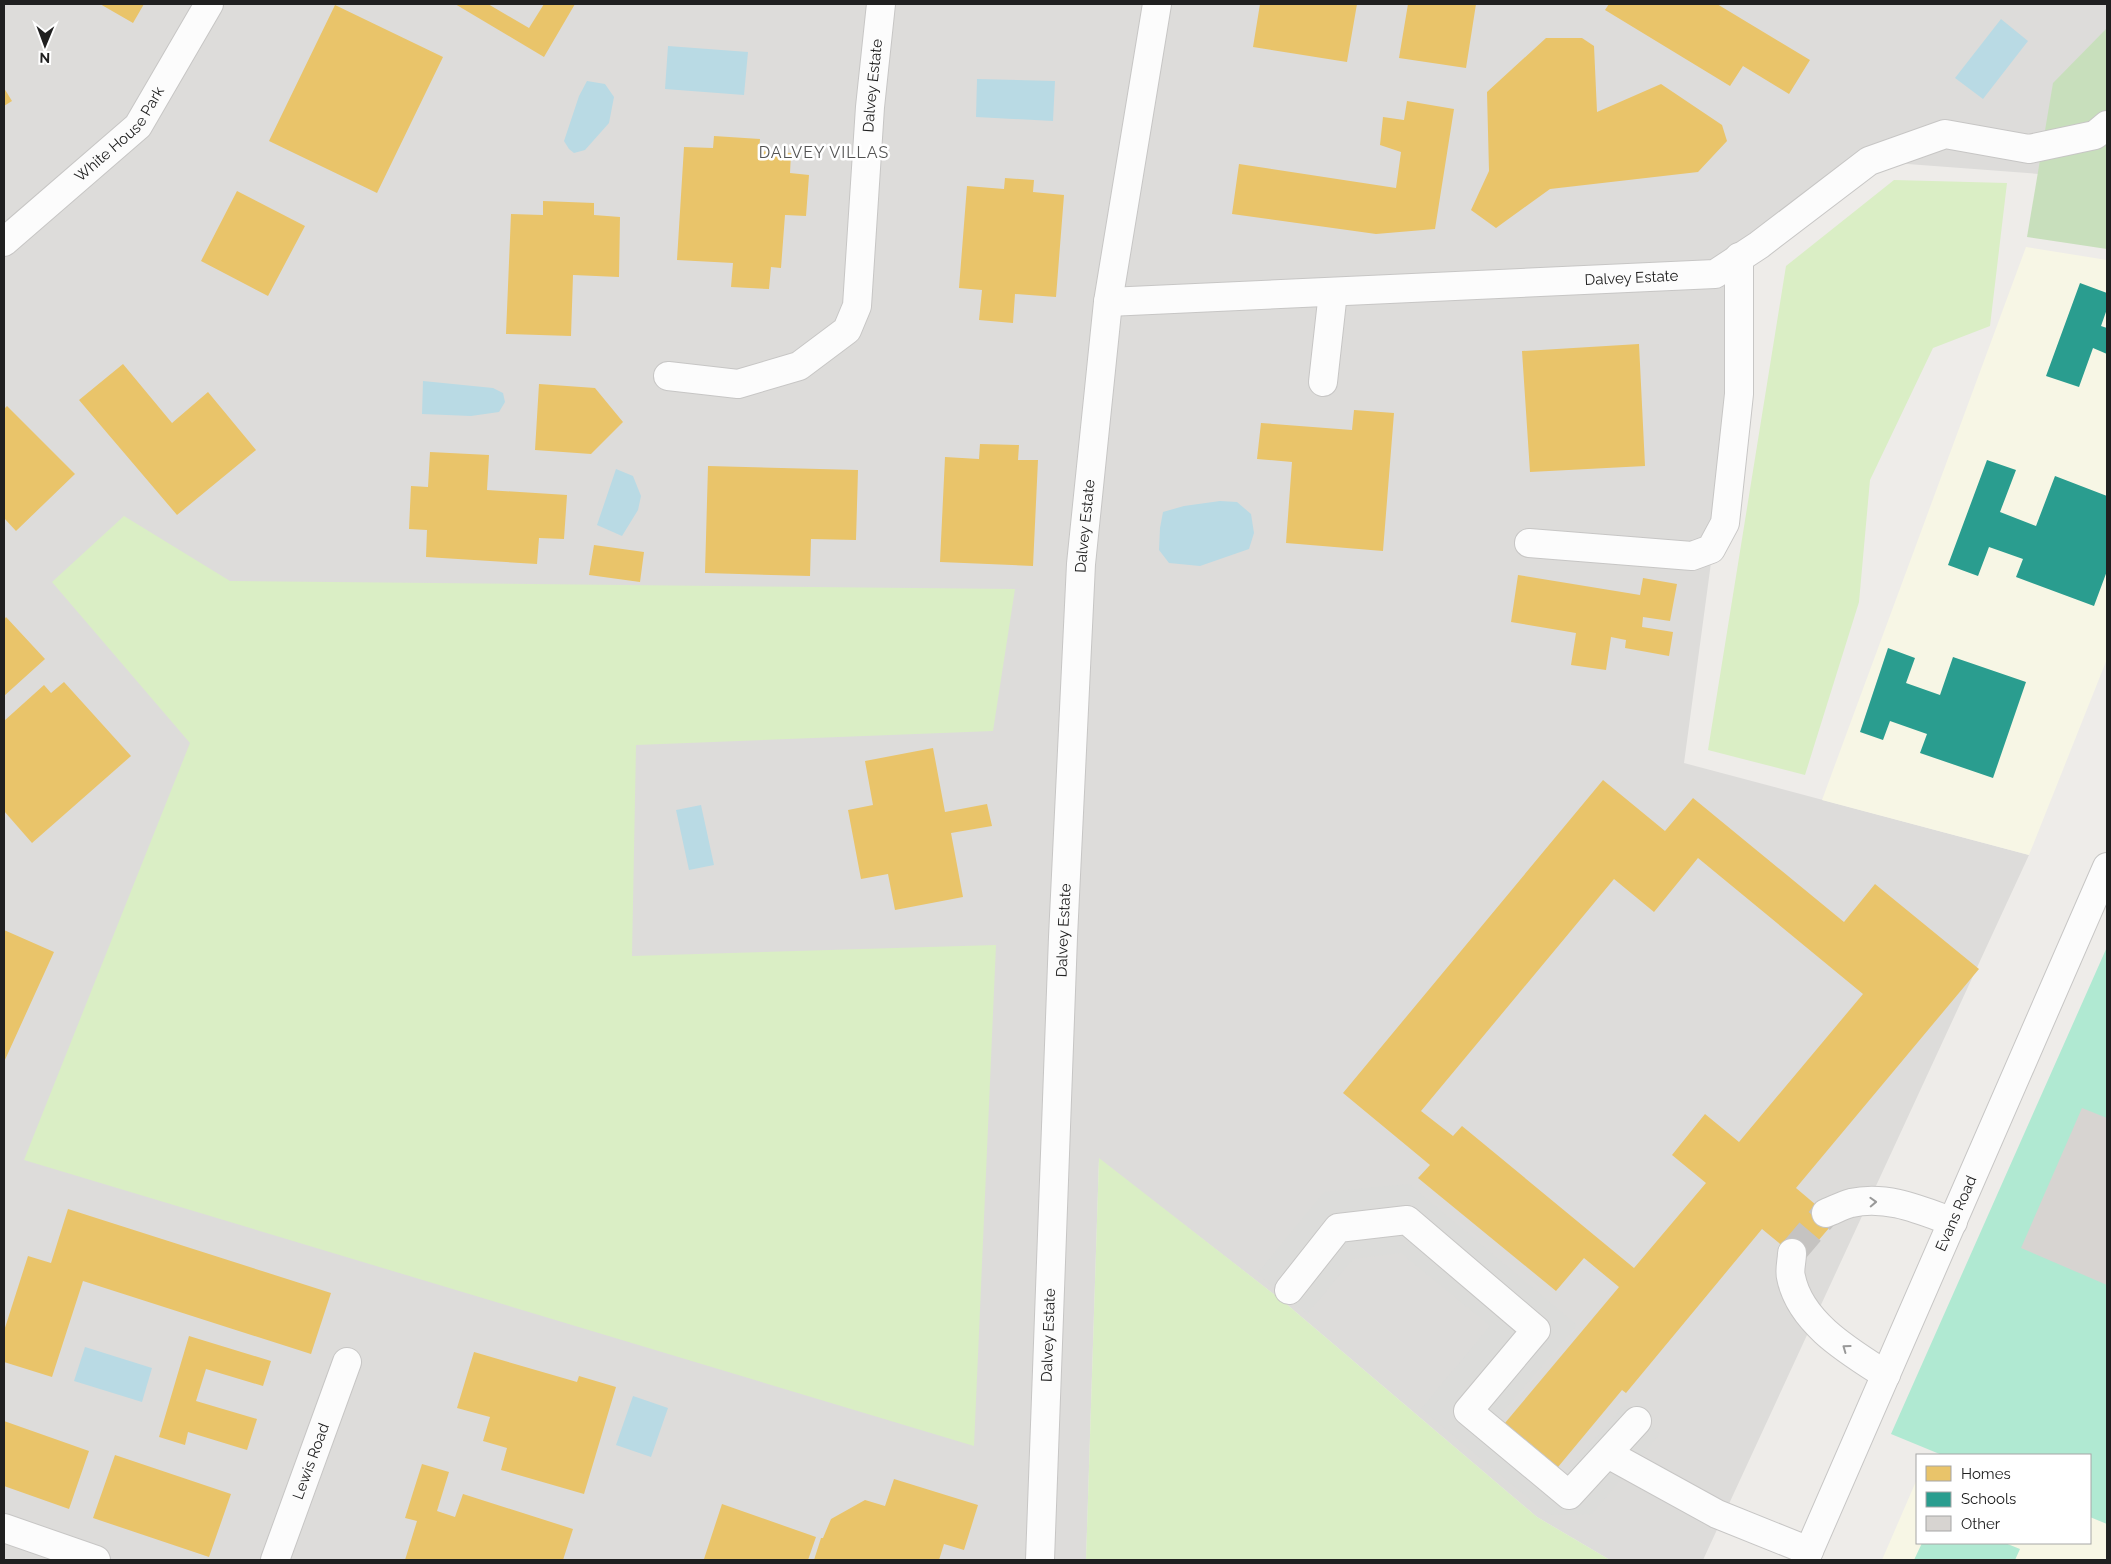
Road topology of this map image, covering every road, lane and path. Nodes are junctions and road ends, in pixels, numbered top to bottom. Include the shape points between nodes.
1 (209, 4) edge
2 (881, 4) edge
3 (1157, 4) edge
4 (2107, 125) edge
5 (4, 242) edge
6 (1739, 257) junction
7 (1333, 292) junction
8 (1108, 302) junction
9 (668, 376) dead end
10 (1323, 382) dead end
11 (1528, 543) dead end
12 (2107, 867) edge
13 (1826, 1213) tunnel mouth
14 (1953, 1222) junction
15 (1792, 1254) tunnel mouth
16 (1289, 1290) dead end
17 (347, 1362) dead end
18 (1886, 1375) junction
19 (1637, 1421) dead end
20 (1608, 1454) junction
21 (4, 1528) edge
22 (1807, 1556) edge
23 (96, 1560) edge
24 (276, 1560) edge
25 (1040, 1560) edge

1 - 5 street, White House Park via 138,126
2 - 9 street, Dalvey Estate via 870,107 857,306 847,330 799,366 738,384
3 - 8 street, Dalvey Estate
4 - 6 street, Dalvey Estate via 2095,135 2029,149 1945,134 1868,161
6 - 7 street, Dalvey Estate via 1715,274
6 - 11 street via 1739,394 1725,524 1711,549 1692,556
7 - 8 street, Dalvey Estate
7 - 10 street
8 - 25 street, Dalvey Estate via 1081,564 1063,937
12 - 14 street, Evans Road
13 -> 14 street via 1850,1203 1891,1202
14 - 18 street, Evans Road
18 -> 15 street via 1845,1348 1810,1316 1790,1276
16 - 20 street via 1338,1228 1407,1220 1536,1330 1468,1411 1569,1495
17 - 24 street, Lewis Road
18 - 22 street, Evans Road
19 - 20 street
20 - 22 street via 1717,1514
21 - 23 street

